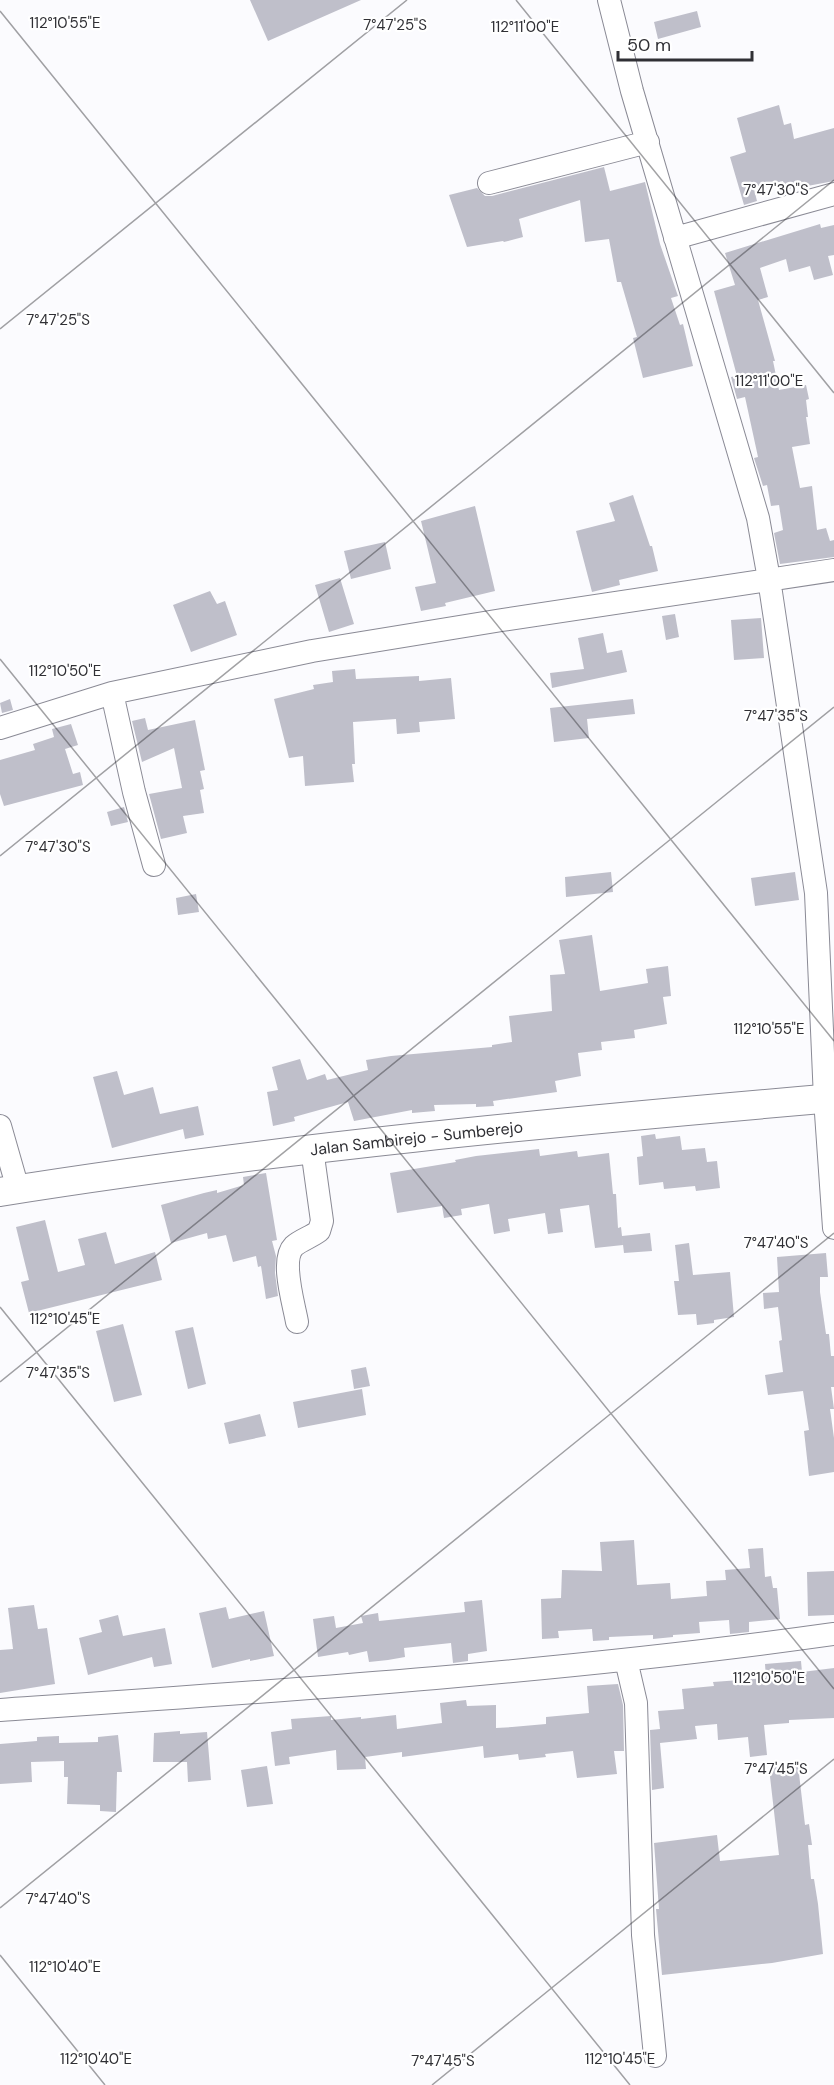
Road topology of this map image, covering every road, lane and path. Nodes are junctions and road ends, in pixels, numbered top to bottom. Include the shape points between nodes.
1 (609, 0) edge
2 (648, 142) junction
3 (489, 183) dead end
4 (834, 194) edge
5 (675, 238) junction
6 (834, 570) edge
7 (769, 579) junction
8 (112, 693) junction
9 (0, 728) edge
10 (154, 865) dead end
11 (830, 1099) edge
12 (0, 1126) edge
13 (312, 1149) junction
14 (9, 1191) edge
15 (834, 1228) edge
16 (297, 1322) dead end
17 (834, 1635) edge
18 (626, 1660) junction
19 (0, 1710) edge
20 (655, 2056) dead end

1 - 2 street
2 - 3 street
2 - 5 street
4 - 5 street
5 - 7 street via 758,518
6 - 7 street
7 - 8 street via 312,651
7 - 11 street via 816,892
8 - 9 street
8 - 10 street
11 - 13 main road, Jalan Sambirejo - Sumberejo
11 - 15 street
12 - 14 street
13 - 14 main road, Jalan Sambirejo - Sumberejo
13 - 16 street via 322,1221 319,1231 296,1245 289,1256
17 - 18 street
18 - 19 street via 288,1691
18 - 20 street via 636,1704 643,1935

